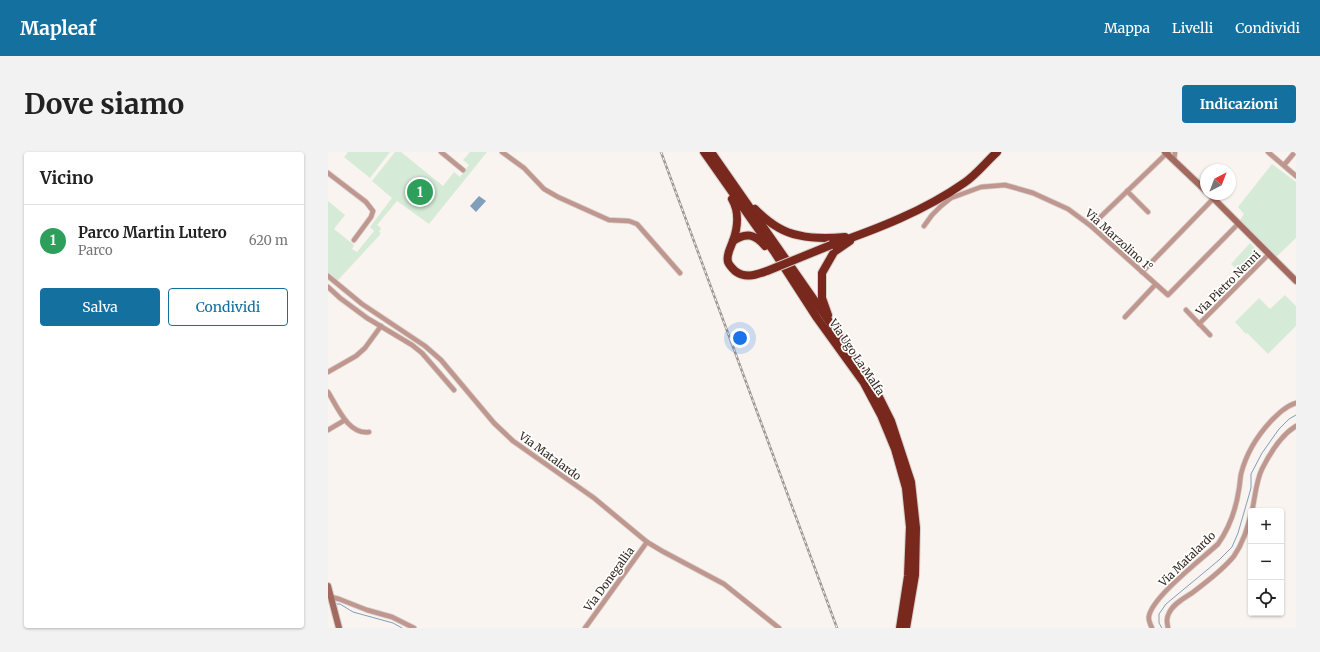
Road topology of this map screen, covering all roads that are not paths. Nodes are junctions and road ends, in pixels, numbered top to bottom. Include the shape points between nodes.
1 (441, 152) edge
2 (502, 152) edge
3 (704, 152) edge
4 (711, 152) edge
5 (997, 152) edge
6 (1167, 152) edge
7 (1174, 152) edge
8 (1268, 152) edge
9 (1295, 152) edge
10 (1174, 160) junction
11 (1284, 165) junction
12 (463, 170) dead end
13 (328, 173) edge
14 (1296, 176) edge
15 (1200, 185) edge
16 (1127, 191) junction
17 (744, 200) junction
18 (1207, 200) edge
19 (1215, 200) edge
20 (1148, 212) dead end
21 (1238, 224) junction
22 (924, 226) dead end
23 (1091, 226) junction
24 (861, 234) junction
25 (354, 240) dead end
26 (733, 240) junction
27 (775, 253) junction
28 (1269, 254) junction
29 (1142, 272) junction
30 (680, 273) dead end
31 (328, 276) edge
32 (1296, 281) edge
33 (1155, 285) junction
34 (328, 287) edge
35 (1186, 310) dead end
36 (1125, 317) dead end
37 (1199, 324) junction
38 (381, 326) junction
39 (833, 327) junction
40 (1210, 335) dead end
41 (328, 372) edge
42 (454, 390) dead end
43 (328, 392) edge
44 (1296, 403) edge
45 (345, 420) junction
46 (1296, 426) edge
47 (328, 430) edge
48 (367, 432) dead end
49 (1252, 508) edge
50 (1248, 522) edge
51 (647, 542) junction
52 (328, 586) edge
53 (332, 598) junction
54 (335, 609) junction
55 (328, 613) edge
56 (339, 628) edge
57 (414, 628) edge
58 (585, 628) edge
59 (779, 628) edge
60 (900, 628) edge
61 (906, 628) edge
62 (1152, 628) edge
63 (1168, 628) edge

1 - 12 street
2 - 30 street via 524,168 544,189 558,197 609,220 637,224
3 - 26 highway via 707,162 735,204 737,220
3 - 27 highway, Via Ugo La Malfa
4 - 17 highway, Via Ugo La Malfa
5 - 24 highway via 964,183 922,208
6 - 10 main road
6 - 16 street
7 - 10 street
8 - 11 street
9 - 11 street
10 - 15 main road
11 - 14 street
13 - 25 street via 366,202 373,212
16 - 20 street
16 - 23 street
17 - 24 highway via 780,229 797,235 819,238
17 - 39 highway, Via Ugo La Malfa
18 - 29 street
19 - 21 main road
21 - 28 main road
21 - 33 street, Via Marzolino 1° via 1168,295
22 - 23 street, Via Marzolino 1° via 951,198 981,187 1005,185 1057,203
23 - 29 street, Via Marzolino 1°
24 - 26 highway, bridge via 752,276 742,276 732,269 728,262 728,252
24 - 39 highway via 834,252 822,273 822,298
26 - 27 highway via 746,235 755,236 768,250
27 - 60 highway, Via Ugo La Malfa via 817,318 864,383 895,449 906,488 910,527 908,576
28 - 32 main road
28 - 37 street, Via Pietro Nenni
29 - 33 street, Via Marzolino 1°
31 - 51 street, Via Matalardo via 362,304 425,346 513,441 594,498
33 - 36 street
34 - 38 street
35 - 37 street
37 - 40 street
38 - 41 street via 356,356
38 - 42 street via 412,344
39 - 61 highway, Via Ugo La Malfa via 879,397 891,422 911,482 916,528 915,575
43 - 45 street
44 - 62 street, Via Matalardo via 1276,415 1251,448 1241,476 1234,513 1224,535 1218,544 1155,604 1149,614
45 - 47 street
45 - 48 street via 355,429
46 - 49 street via 1281,438 1262,469
50 - 63 street via 1242,542 1223,568 1169,612 1166,619
51 - 58 street, Via Donegallia
51 - 59 street, Via Matalardo via 724,584
52 - 53 main road
53 - 54 main road
53 - 57 street via 392,617
54 - 55 street
54 - 56 main road

